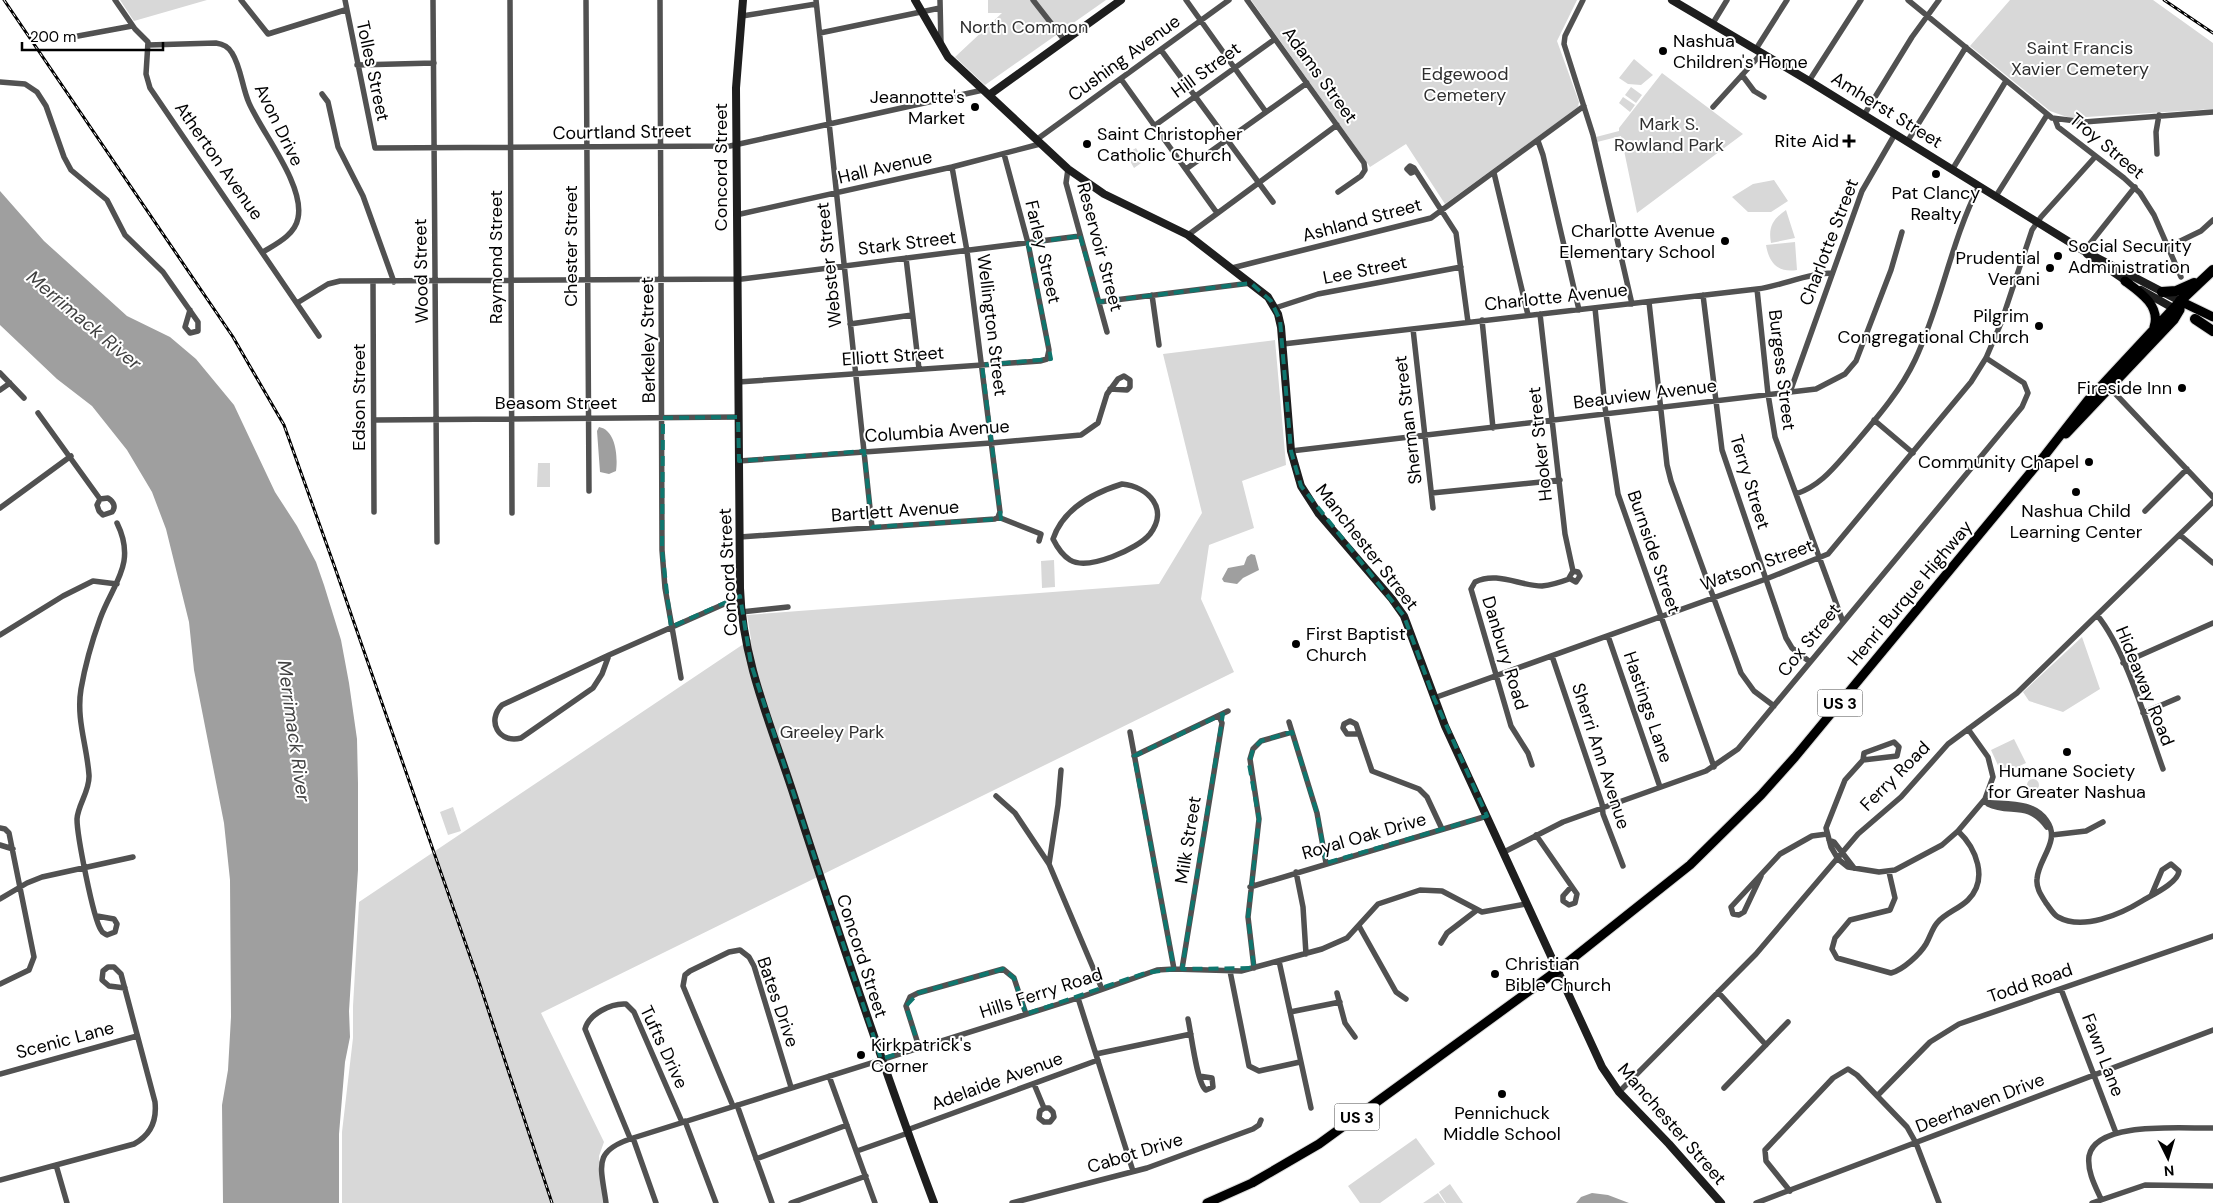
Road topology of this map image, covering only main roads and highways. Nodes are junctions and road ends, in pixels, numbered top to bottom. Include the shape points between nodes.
1 (744, 0) edge
2 (915, 0) edge
3 (1121, 0) edge
4 (1672, 0) edge
5 (986, 92) junction
6 (2084, 251) junction
7 (2213, 270) edge
8 (2125, 281) junction
9 (2200, 281) junction
10 (2162, 292) junction
11 (2178, 307) junction
12 (2213, 317) edge
13 (2195, 319) joint
14 (2154, 327) junction
15 (2213, 329) edge
16 (2107, 385) junction
17 (1558, 970) junction
18 (934, 1203) edge
19 (1207, 1203) edge
20 (1721, 1203) edge

1 - 18 main road, Concord Street via 736,72 741,612 751,664 881,1059
2 - 5 main road, Manchester Street via 942,48 956,66
3 - 5 main road
4 - 6 main road, Amherst Street
5 - 17 main road, Manchester Street via 1068,169 1104,194 1188,235 1252,283 1276,308 1283,344 1291,451 1297,476 1309,501 1404,616 1434,698
6 - 8 main road, Amherst Street
6 - 10 main road, Amherst Street
7 - 9 highway, US 3
8 - 11 main road, Amherst Street
8 - 14 main road via 2152,306 2156,318
9 - 10 highway via 2176,291
9 - 11 highway, US 3
10 - 11 main road, Amherst Street
11 - 12 main road, Amherst Street
11 - 13 main road, Amherst Street
11 - 14 main road, Henri Burque Highway / US 3
11 - 16 main road, Henri Burque Highway / US 3
13 - 15 highway
14 - 16 main road, Henri Burque Highway / US 3
16 - 17 main road, Henri Burque Highway / US 3 via 1761,795 1677,876
17 - 19 main road, Henri Burque Highway / US 3 via 1319,1144 1258,1180
17 - 20 main road, Manchester Street via 1596,1054 1619,1092

